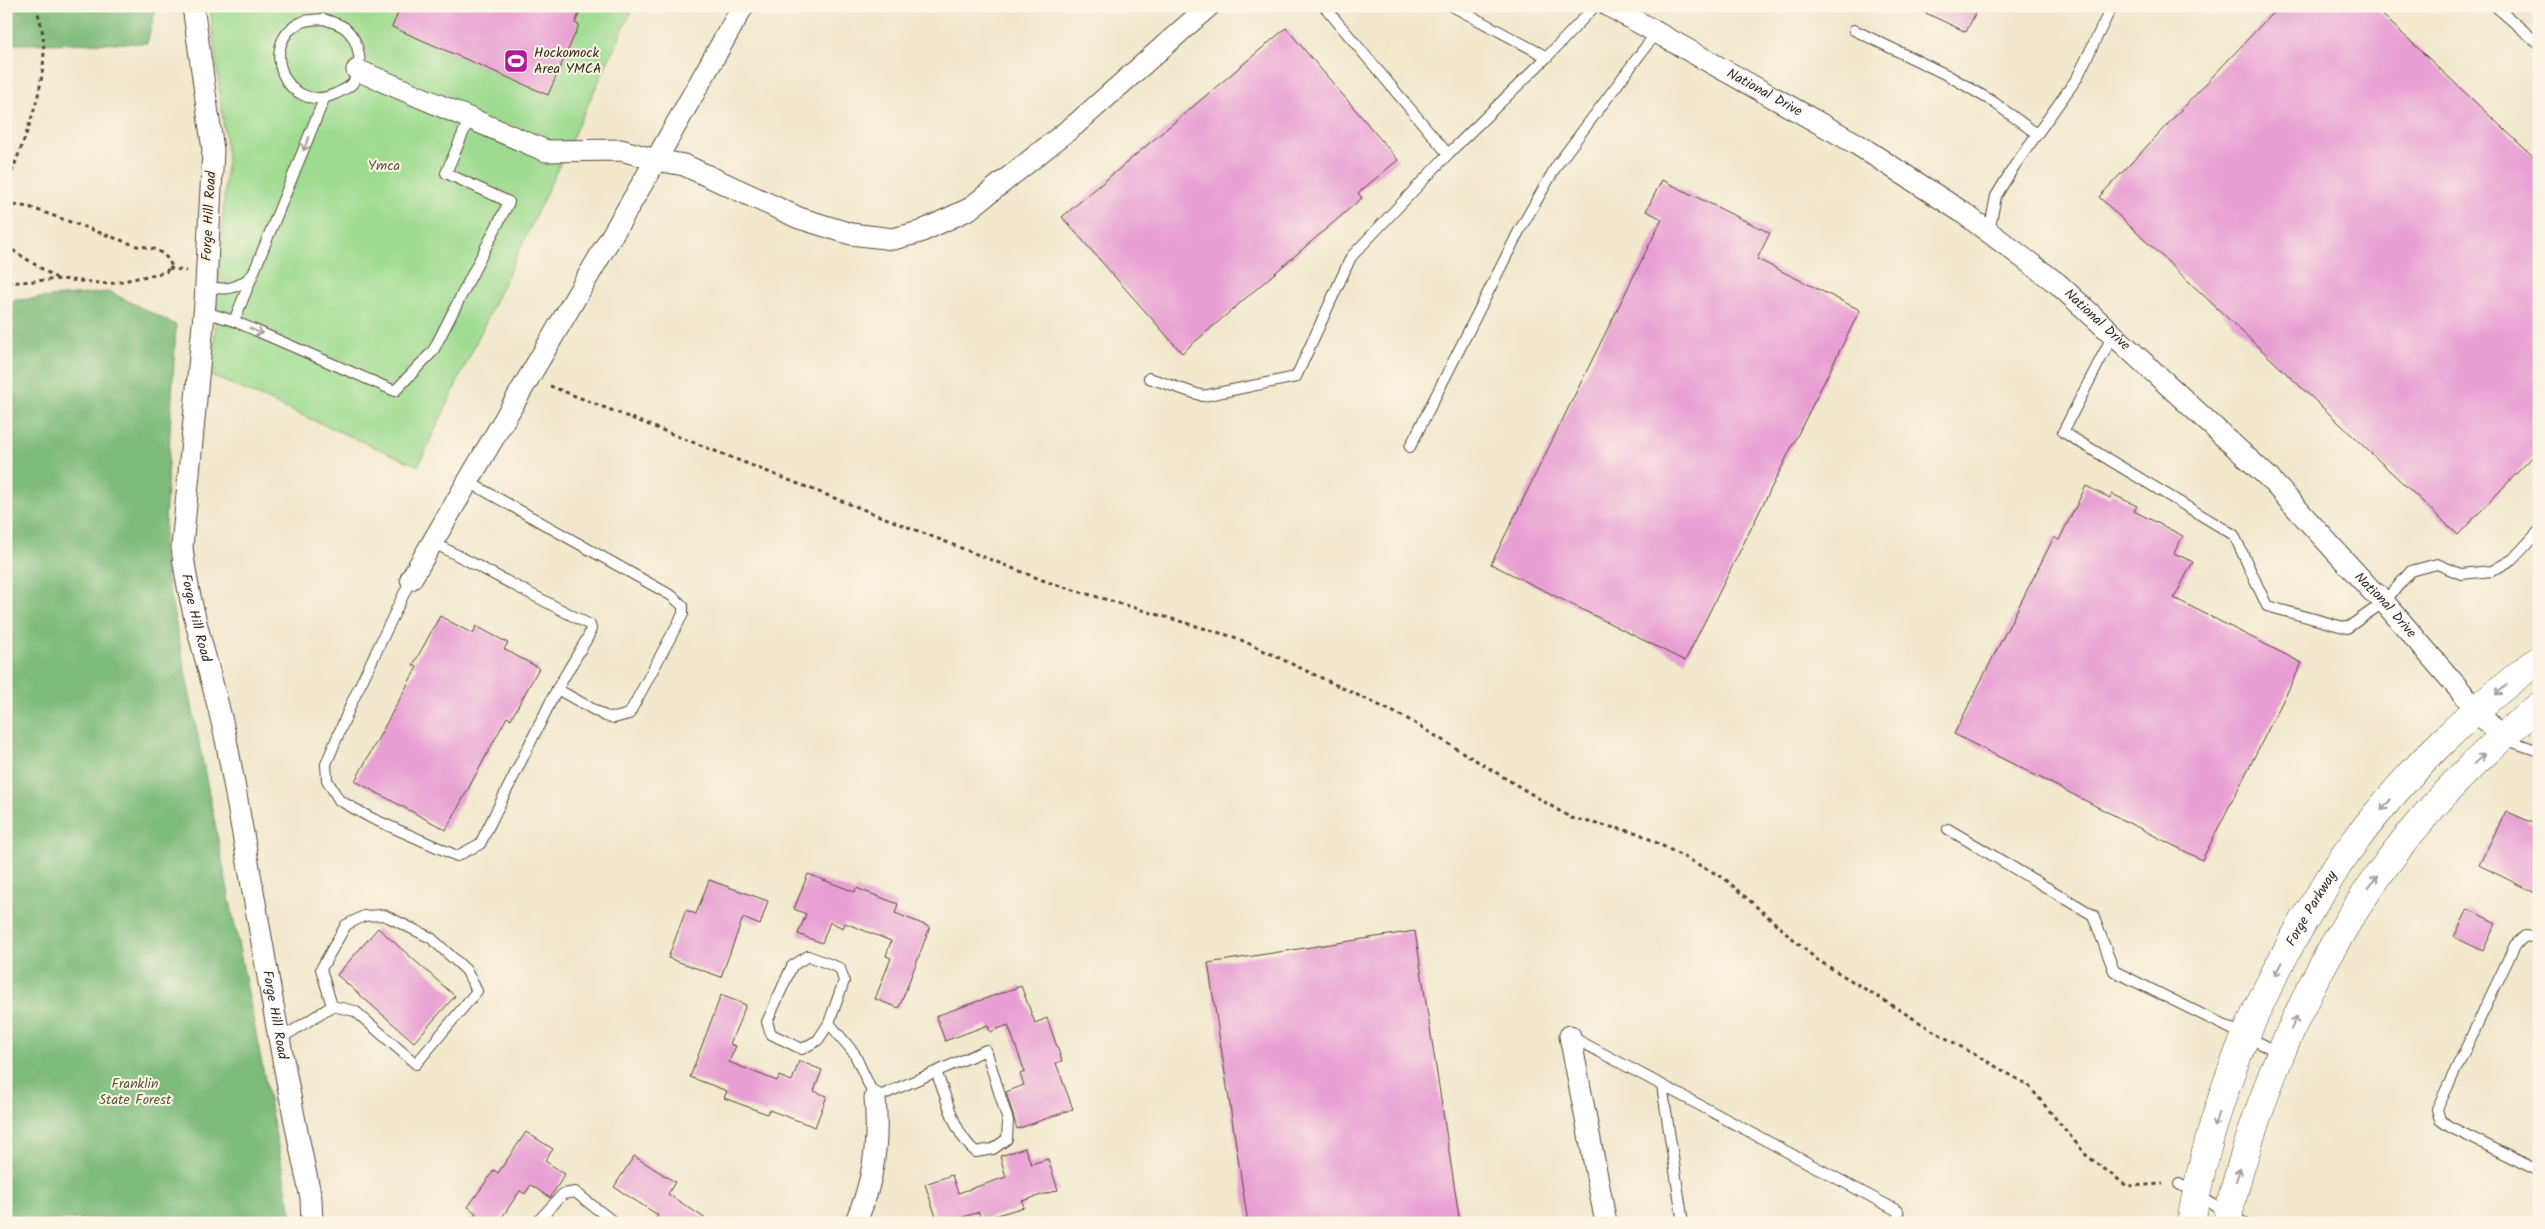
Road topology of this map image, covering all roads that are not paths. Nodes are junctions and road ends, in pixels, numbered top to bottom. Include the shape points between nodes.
1 (193, 6) edge
2 (743, 6) edge
3 (1209, 6) edge
4 (1324, 6) edge
5 (1452, 6) edge
6 (1595, 6) edge
7 (1609, 6) edge
8 (2112, 6) edge
9 (2495, 6) edge
10 (1854, 30) dead end
11 (1656, 33) junction
12 (2539, 44) edge
13 (1547, 56) junction
14 (357, 70) junction
15 (324, 99) junction
16 (470, 117) junction
17 (2037, 134) junction
18 (1448, 154) junction
19 (656, 160) junction
20 (1989, 232) junction
21 (253, 274) junction
22 (206, 286) junction
23 (204, 312) junction
24 (234, 321) junction
25 (2113, 334) junction
26 (1149, 378) dead end
27 (1410, 448) dead end
28 (467, 481) junction
29 (2539, 531) edge
30 (434, 543) junction
31 (411, 579) joint
32 (2384, 602) junction
33 (2539, 660) edge
34 (557, 689) junction
35 (2539, 706) edge
36 (2476, 711) junction
37 (2501, 738) junction
38 (2539, 751) edge
39 (1948, 829) dead end
40 (2539, 938) edge
41 (332, 1006) junction
42 (829, 1023) junction
43 (1570, 1036) joint
44 (2247, 1037) junction
45 (280, 1039) junction
46 (2281, 1053) junction
47 (936, 1072) junction
48 (1662, 1085) junction
49 (875, 1098) junction
50 (2539, 1171) edge
51 (2188, 1188) junction
52 (2233, 1220) edge
53 (312, 1223) edge
54 (540, 1223) edge
55 (615, 1223) edge
56 (855, 1223) edge
57 (1606, 1223) edge
58 (1683, 1223) edge
59 (1900, 1223) edge
60 (2191, 1223) edge

1 - 22 street, Forge Hill Road via 213,150
2 - 19 street
3 - 19 street via 1076,124 969,209 920,232 893,239 851,234 799,218 684,165
4 - 18 lane
5 - 13 lane
6 - 13 lane
7 - 11 street, National Drive
8 - 17 lane via 2077,78
9 - 12 lane
10 - 17 lane via 1949,76 1992,101
11 - 20 street, National Drive via 1856,143
11 - 27 lane via 1557,165 1519,231
13 - 18 lane
14 - 15 lane via 353,83
14 - 15 lane via 360,63 358,47 345,28 324,19 302,22 284,37 278,59 284,80 302,96
14 - 16 street
15 -> 21 lane
16 - 19 street via 546,151 622,150
24 -> 16 lane via 395,392 433,351 508,202 446,173
17 - 20 lane via 1996,196
18 - 26 lane via 1351,257 1296,377 1203,396
19 - 28 street
20 - 25 street, National Drive via 2058,284
21 - 22 lane via 234,288 222,290
21 - 24 lane
22 - 23 street, Forge Hill Road
23 - 24 lane
23 - 45 street, Forge Hill Road via 182,547 185,578 220,708
25 - 32 street, National Drive via 2268,477
25 - 32 lane via 2063,432 2234,535 2267,606 2347,628
28 - 30 street
28 - 34 lane via 672,596 683,606 683,614 630,714 614,718 605,716
29 - 32 lane via 2513,559 2492,571 2461,574 2436,564 2411,571
30 - 31 street
30 - 34 lane via 590,625 592,629 588,637
31 - 34 lane via 326,764 327,780 339,800 371,818 457,856 480,844
32 - 36 street, National Drive
33 -> 36 street, Forge Parkway
35 - 37 street
36 - 37 street, National Drive
36 -> 44 street, Forge Parkway via 2430,756 2346,852 2301,925 2263,997
37 - 38 lane
46 -> 37 street via 2348,918 2394,851 2449,787
39 - 44 lane via 2093,915 2114,971
40 - 50 lane via 2525,936 2515,945 2437,1109 2440,1120 2450,1127
41 - 41 lane via 355,1011 416,1064 476,991 466,970 431,938 384,915 364,916 346,926 321,969
41 - 45 lane
42 - 42 lane via 818,1040 802,1048 771,1034 767,1022 792,966 808,956 840,968 844,981
42 - 49 lane via 854,1053
43 - 48 lane
43 - 57 street
44 - 46 lane
44 -> 51 street, Forge Parkway via 2205,1156
45 - 53 street, Forge Hill Road via 311,1198
52 -> 46 street via 2235,1183
47 - 47 lane via 986,1050 1008,1121 1007,1139 992,1149 976,1152 966,1144
47 - 49 lane
48 - 58 lane
48 - 59 lane via 1898,1211
49 - 56 street via 876,1154
51 - 52 lane
51 - 60 street, Forge Parkway
54 - 55 lane via 563,1194 575,1192

